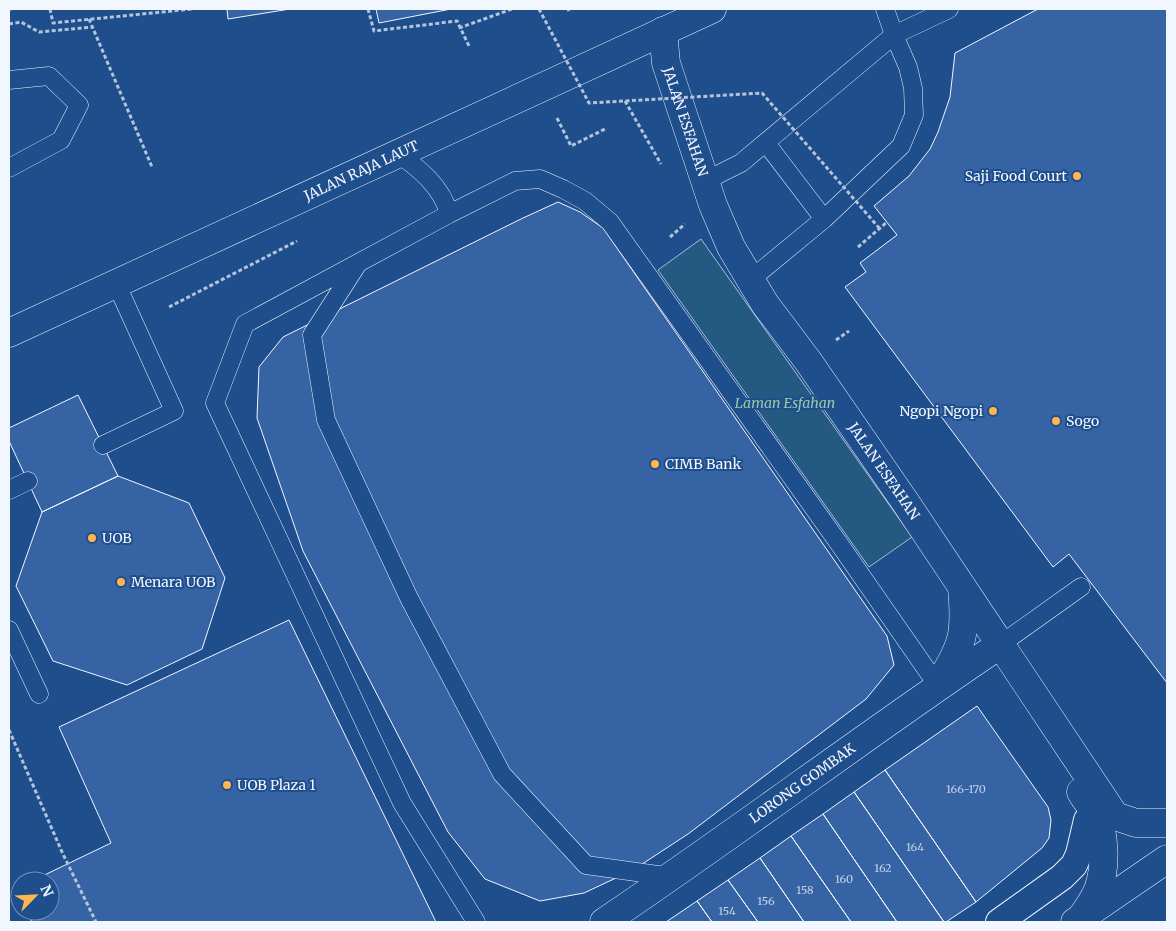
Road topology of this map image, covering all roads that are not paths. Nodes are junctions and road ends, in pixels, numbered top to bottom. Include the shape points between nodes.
1 (712, 9) edge
2 (885, 9) edge
3 (949, 9) edge
4 (663, 31) junction
5 (894, 35) junction
6 (9, 80) edge
7 (766, 143) junction
8 (397, 153) junction
9 (9, 168) edge
10 (705, 181) junction
11 (449, 214) junction
12 (824, 219) junction
13 (358, 262) junction
14 (750, 280) junction
15 (116, 283) junction
16 (9, 333) edge
17 (103, 445) dead end
18 (28, 481) dead end
19 (9, 490) edge
20 (1081, 586) dead end
21 (962, 587) junction
22 (9, 630) edge
23 (1001, 644) junction
24 (948, 679) junction
25 (39, 694) dead end
26 (1100, 807) junction
27 (1167, 823) edge
28 (1167, 859) edge
29 (672, 877) junction
30 (1078, 920) edge
31 (476, 922) edge
32 (604, 922) edge
33 (999, 922) edge

1 - 4 street, JALAN RAJA LAUT
2 - 5 lane
3 - 5 lane
4 - 8 street, JALAN RAJA LAUT
4 - 10 street, JALAN ESFAHAN via 666,63
5 - 7 lane
5 - 12 lane via 908,66 914,115 901,146
6 - 9 lane via 49,76 79,105 62,140
7 - 10 lane via 741,163
7 - 12 lane
8 - 11 lane via 439,191
8 - 15 street, JALAN RAJA LAUT
10 - 14 street, JALAN ESFAHAN via 730,247
11 - 13 lane
11 - 24 lane via 514,181 540,179 584,201 610,222 840,546
12 - 14 lane
13 - 29 lane via 312,335 326,420 409,598 502,774 586,865
13 - 31 lane via 245,324 215,403 402,804
14 - 21 street, JALAN ESFAHAN
15 - 16 street, JALAN RAJA LAUT
15 - 17 lane via 174,411
18 - 19 lane
20 - 23 lane
21 - 23 street, JALAN ESFAHAN
21 - 24 street via 965,619 962,641
22 - 25 lane
23 - 24 street, LORONG GOMBAK
23 - 26 street, JALAN ESFAHAN
24 - 26 street via 981,669 1000,673
24 - 29 street, LORONG GOMBAK
26 - 27 street, JALAN ESFAHAN via 1136,823
26 - 30 street via 1104,868 1098,891
26 - 33 street via 1088,820 1074,865
28 - 30 street
29 - 32 street, LORONG GOMBAK

